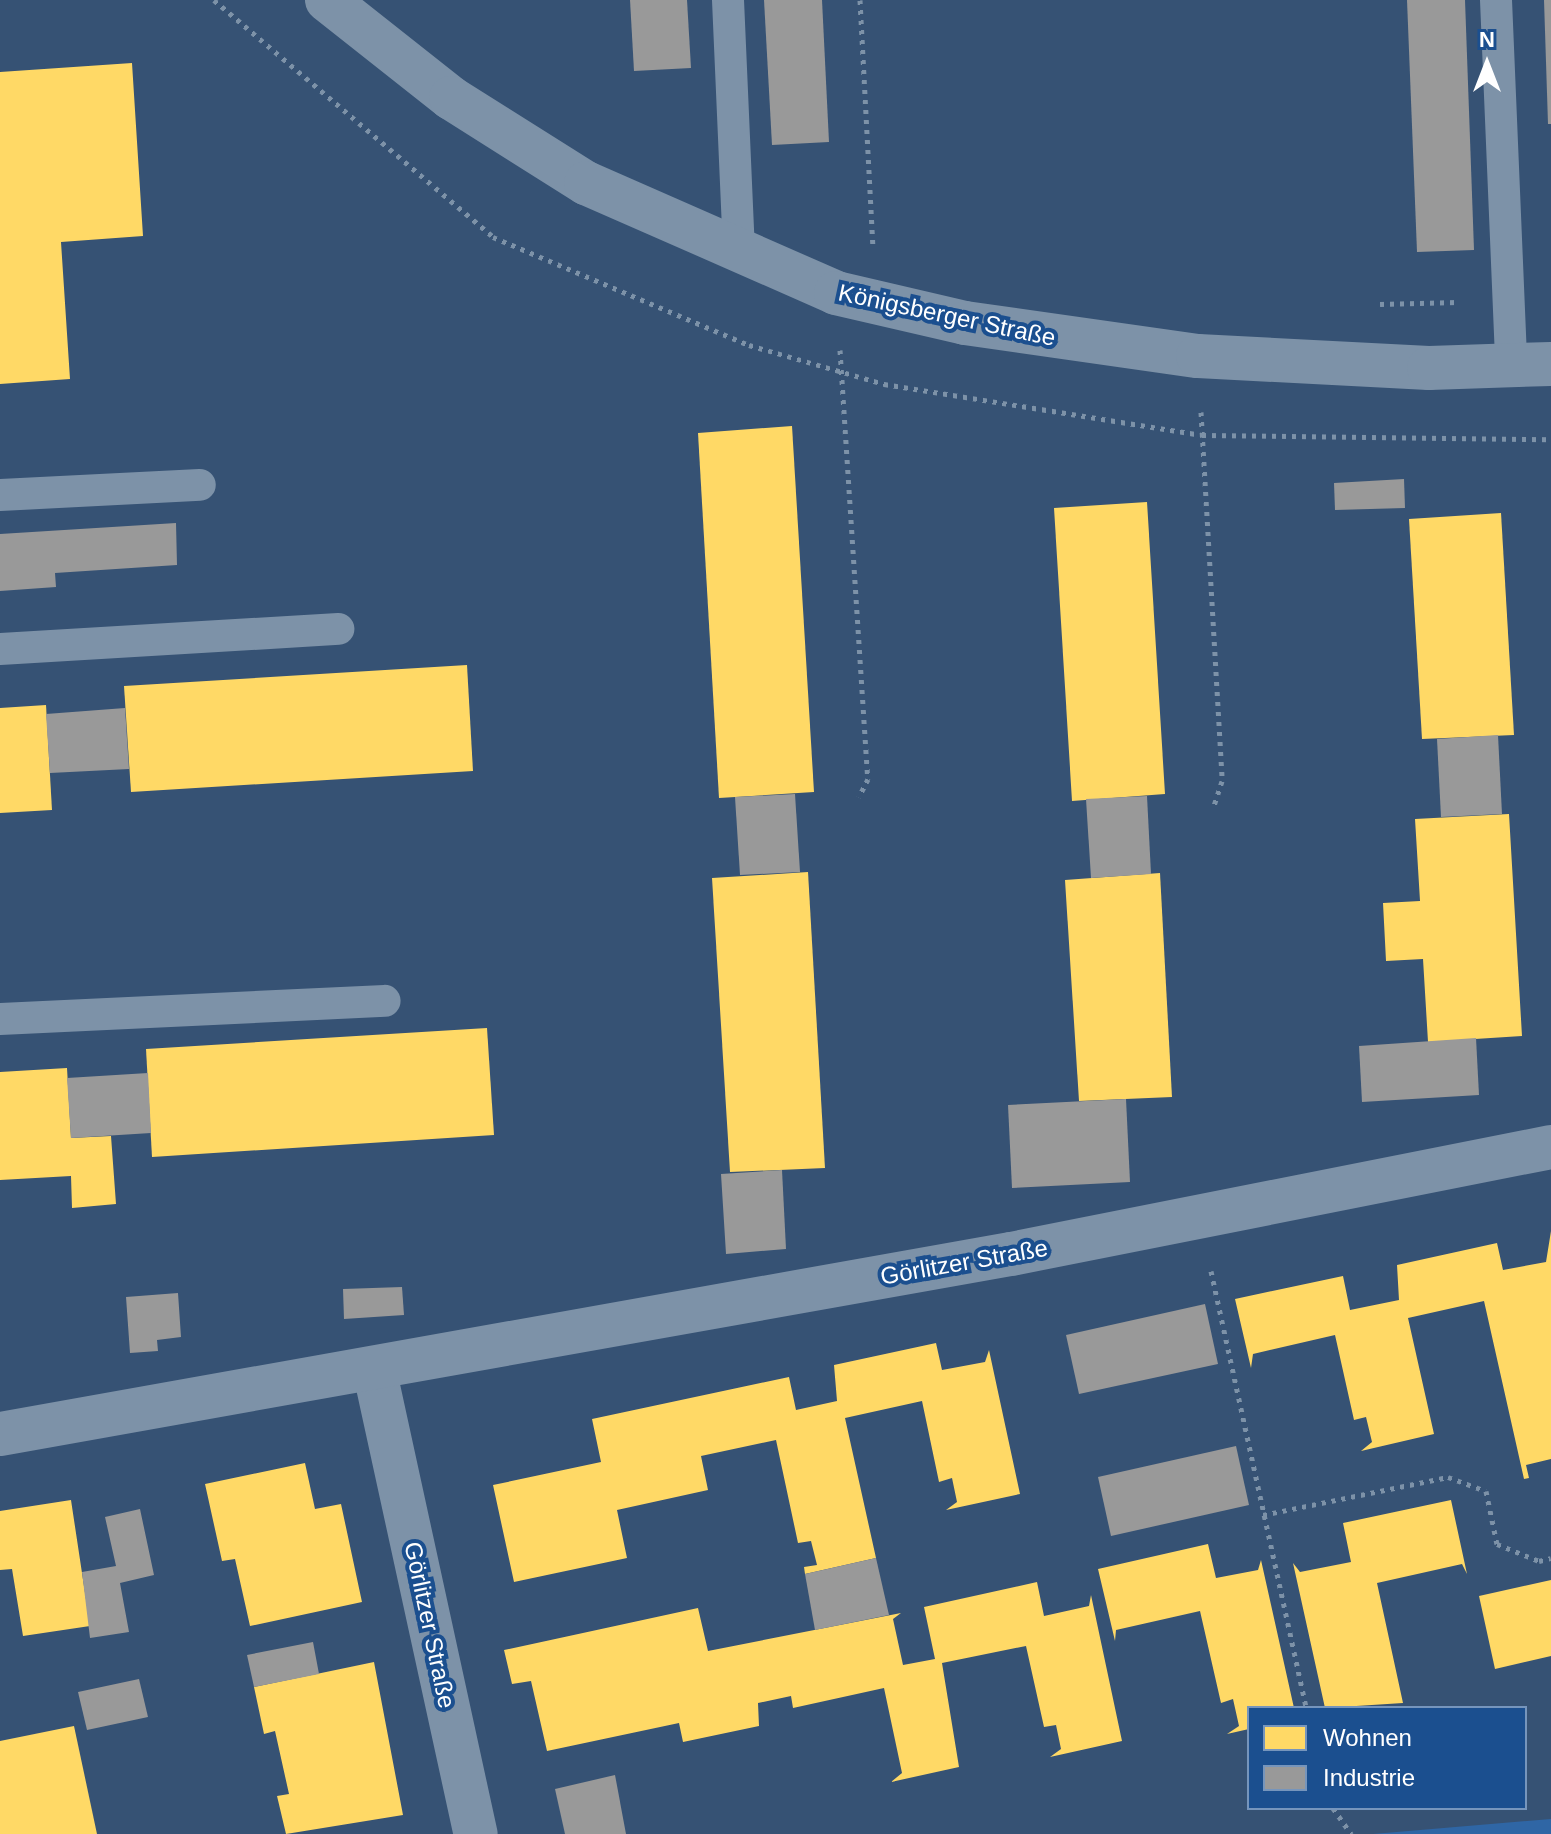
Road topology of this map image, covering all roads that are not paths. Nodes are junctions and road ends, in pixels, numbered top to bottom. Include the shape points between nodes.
1 (327, 0) edge
2 (728, 0) edge
3 (1496, 0) edge
4 (739, 256) junction
5 (1531, 364) edge
6 (200, 485) dead end
7 (0, 495) edge
8 (338, 629) dead end
9 (0, 649) edge
10 (385, 1001) dead end
11 (0, 1019) edge
12 (1551, 1147) edge
13 (374, 1368) junction
14 (0, 1434) edge
15 (476, 1834) edge

1 - 4 street, Königsberger Straße via 521,145
2 - 4 lane
3 - 5 lane via 1509,300
4 - 5 street, Königsberger Straße via 878,304 1198,356 1413,368
6 - 7 lane
8 - 9 lane
10 - 11 lane
12 - 13 street, Görlitzer Straße via 1238,1211
13 - 14 street, Görlitzer Straße
13 - 15 street, Görlitzer Straße

